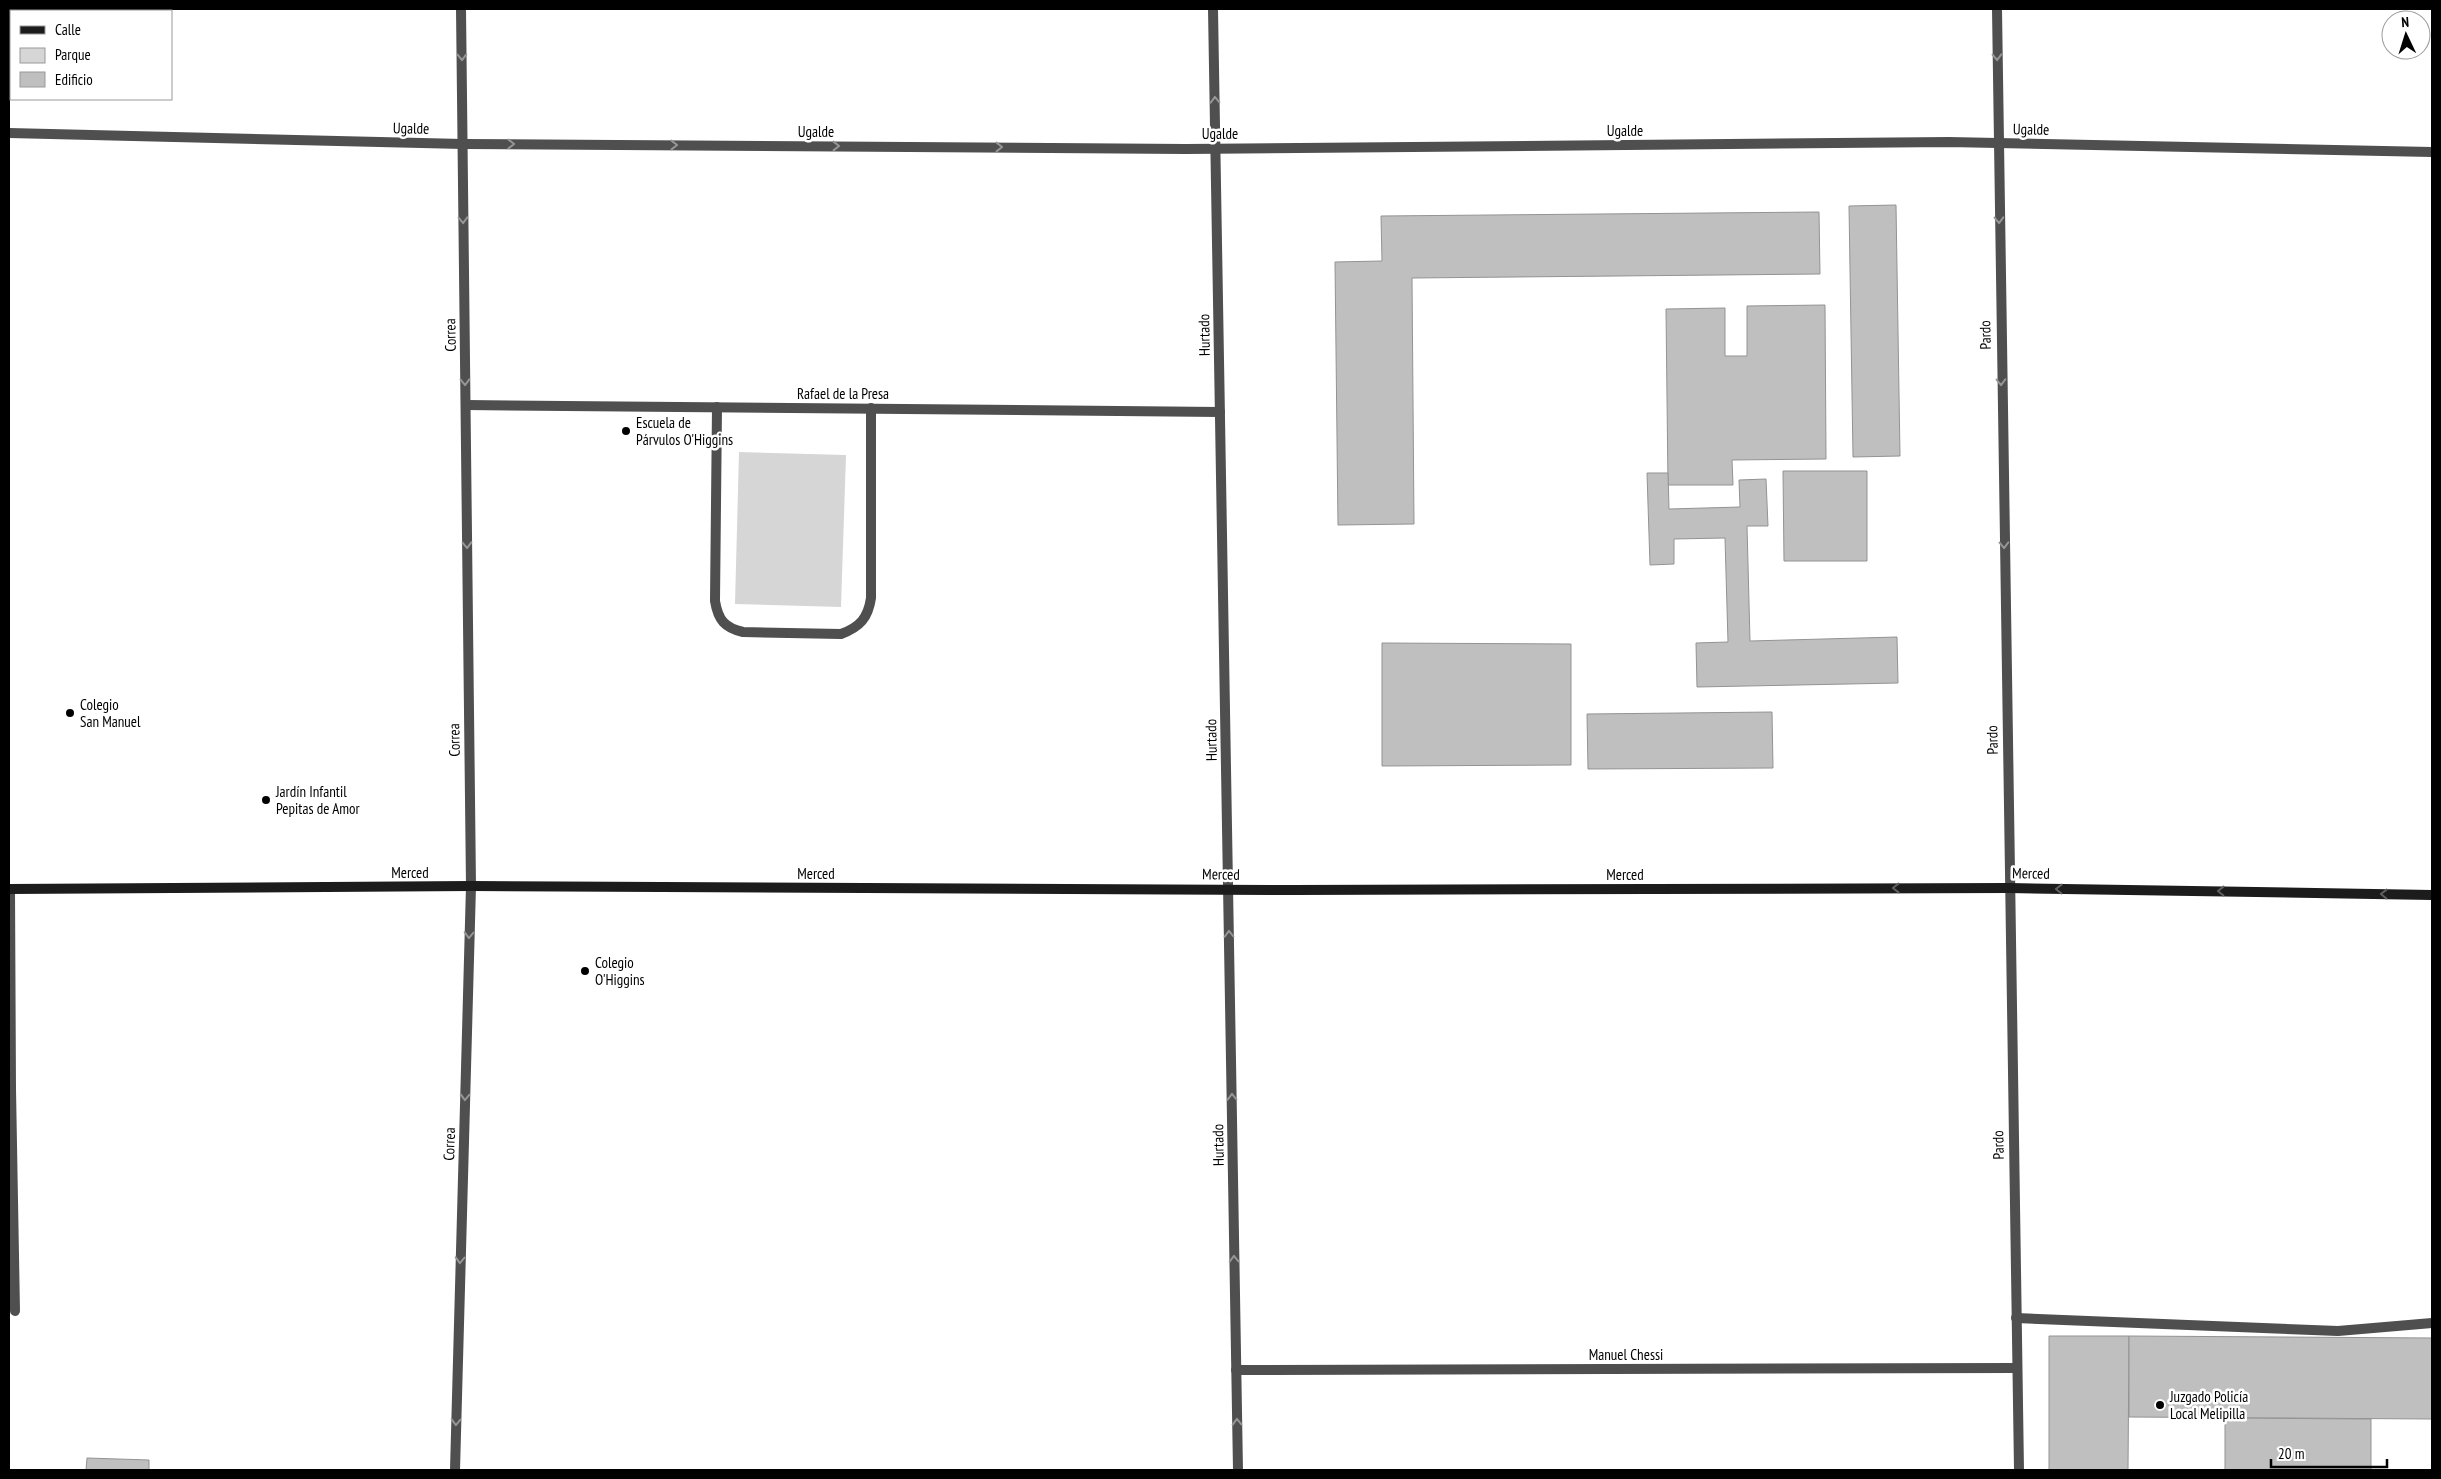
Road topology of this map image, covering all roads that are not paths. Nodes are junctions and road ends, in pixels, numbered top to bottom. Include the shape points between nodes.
1 (461, 9) edge
2 (1213, 9) edge
3 (1997, 9) edge
4 (9, 133) edge
5 (1997, 143) junction
6 (463, 144) junction
7 (1216, 148) junction
8 (2432, 152) edge
9 (466, 405) junction
10 (717, 407) junction
11 (871, 408) junction
12 (1220, 412) junction
13 (471, 886) junction
14 (2010, 888) junction
15 (9, 889) edge
16 (1228, 890) junction
17 (2432, 895) edge
18 (10, 1012) edge
19 (10, 1089) edge
20 (15, 1311) dead end
21 (2016, 1318) junction
22 (2432, 1323) edge
23 (2017, 1368) junction
24 (1236, 1370) junction
25 (455, 1470) edge
26 (1238, 1470) edge
27 (2018, 1470) edge

1 -> 6 street, Correa
7 -> 2 street, Hurtado
3 -> 5 street, Pardo
4 - 6 street, Ugalde
5 - 7 street, Ugalde
5 - 8 street, Ugalde
5 -> 14 street, Pardo
6 -> 7 street, Ugalde
6 -> 9 street, Correa
7 - 12 street, Hurtado
9 - 10 street, Rafael de la Presa
9 -> 13 street, Correa
10 - 11 street, Rafael de la Presa
10 - 11 street via 715,601 722,623 743,632 841,634 863,622 871,598
11 - 12 street, Rafael de la Presa
12 - 16 street, Hurtado
13 - 15 main road, Merced
13 - 16 main road, Merced
13 -> 25 street, Correa
14 -> 16 main road, Merced
17 -> 14 main road, Merced
14 - 21 street, Pardo
15 - 18 street
24 -> 16 street, Hurtado
18 - 19 street
19 - 20 street
21 - 22 street via 2338,1331
21 - 23 street, Pardo
23 - 24 street, Manuel Chessi
23 - 27 street, Pardo
26 -> 24 street, Hurtado

